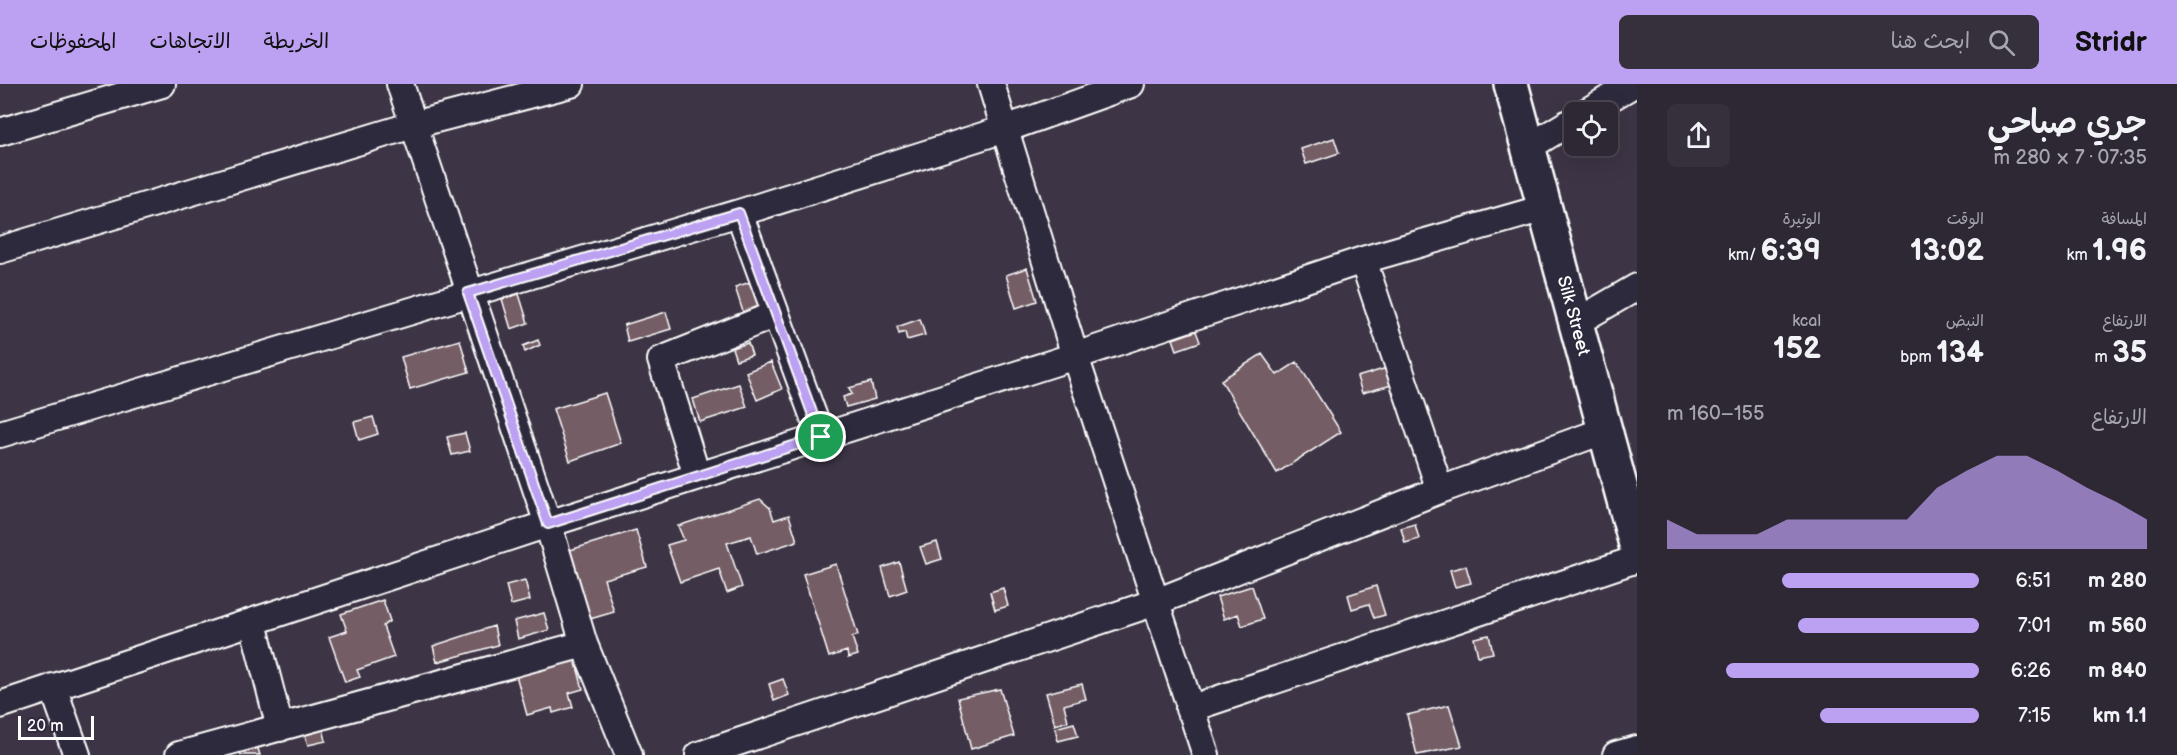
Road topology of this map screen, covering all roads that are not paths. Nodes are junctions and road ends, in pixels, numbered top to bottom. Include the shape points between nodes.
1 (162, 84) edge
2 (400, 84) edge
3 (571, 84) edge
4 (991, 84) edge
5 (1131, 84) edge
6 (1511, 84) edge
7 (1634, 84) edge
8 (1603, 102) edge
9 (413, 125) junction
10 (1564, 126) edge
11 (1005, 129) junction
12 (0, 132) edge
13 (1529, 147) junction
14 (1544, 208) junction
15 (739, 213) junction
16 (0, 250) edge
17 (1363, 260) junction
18 (1637, 287) edge
19 (468, 293) junction
20 (774, 315) junction
21 (1575, 323) junction
22 (1076, 356) junction
23 (1606, 430) junction
24 (0, 434) edge
25 (821, 437) junction
26 (697, 476) junction
27 (1440, 490) junction
28 (1631, 498) edge
29 (548, 524) junction
30 (1637, 548) edge
31 (1637, 559) edge
32 (1156, 602) junction
33 (254, 622) junction
34 (584, 644) junction
35 (53, 687) junction
36 (0, 705) edge
37 (1189, 709) junction
38 (280, 728) junction
39 (1637, 749) edge
40 (77, 755) edge
41 (178, 755) edge
42 (629, 755) edge
43 (699, 755) edge
44 (1206, 755) edge
45 (1616, 755) edge

1 - 12 street
2 - 9 street
3 - 9 street
4 - 11 street
5 - 11 street
6 - 13 street, Silk Street
7 - 8 street
9 - 16 street
9 - 19 street
10 - 13 street
11 - 15 street
11 - 22 street
13 - 14 street, Silk Street
14 - 17 street
14 - 21 street, Silk Street
15 - 19 street
15 - 20 street
17 - 22 street
17 - 27 street
18 - 21 street
19 - 24 street
19 - 29 street
20 - 25 street
20 - 26 street via 661,360
21 - 23 street, Silk Street
22 - 25 street
22 - 32 street
23 - 27 street
23 - 28 street, Silk Street
25 - 26 street
26 - 29 street
27 - 32 street
28 - 30 street, Silk Street
29 - 33 street
29 - 34 street
31 - 37 street
32 - 37 street
32 - 43 street
33 - 35 street
33 - 38 street
34 - 38 street
34 - 42 street
35 - 36 street
35 - 40 street
37 - 44 street
38 - 41 street
39 - 45 street

